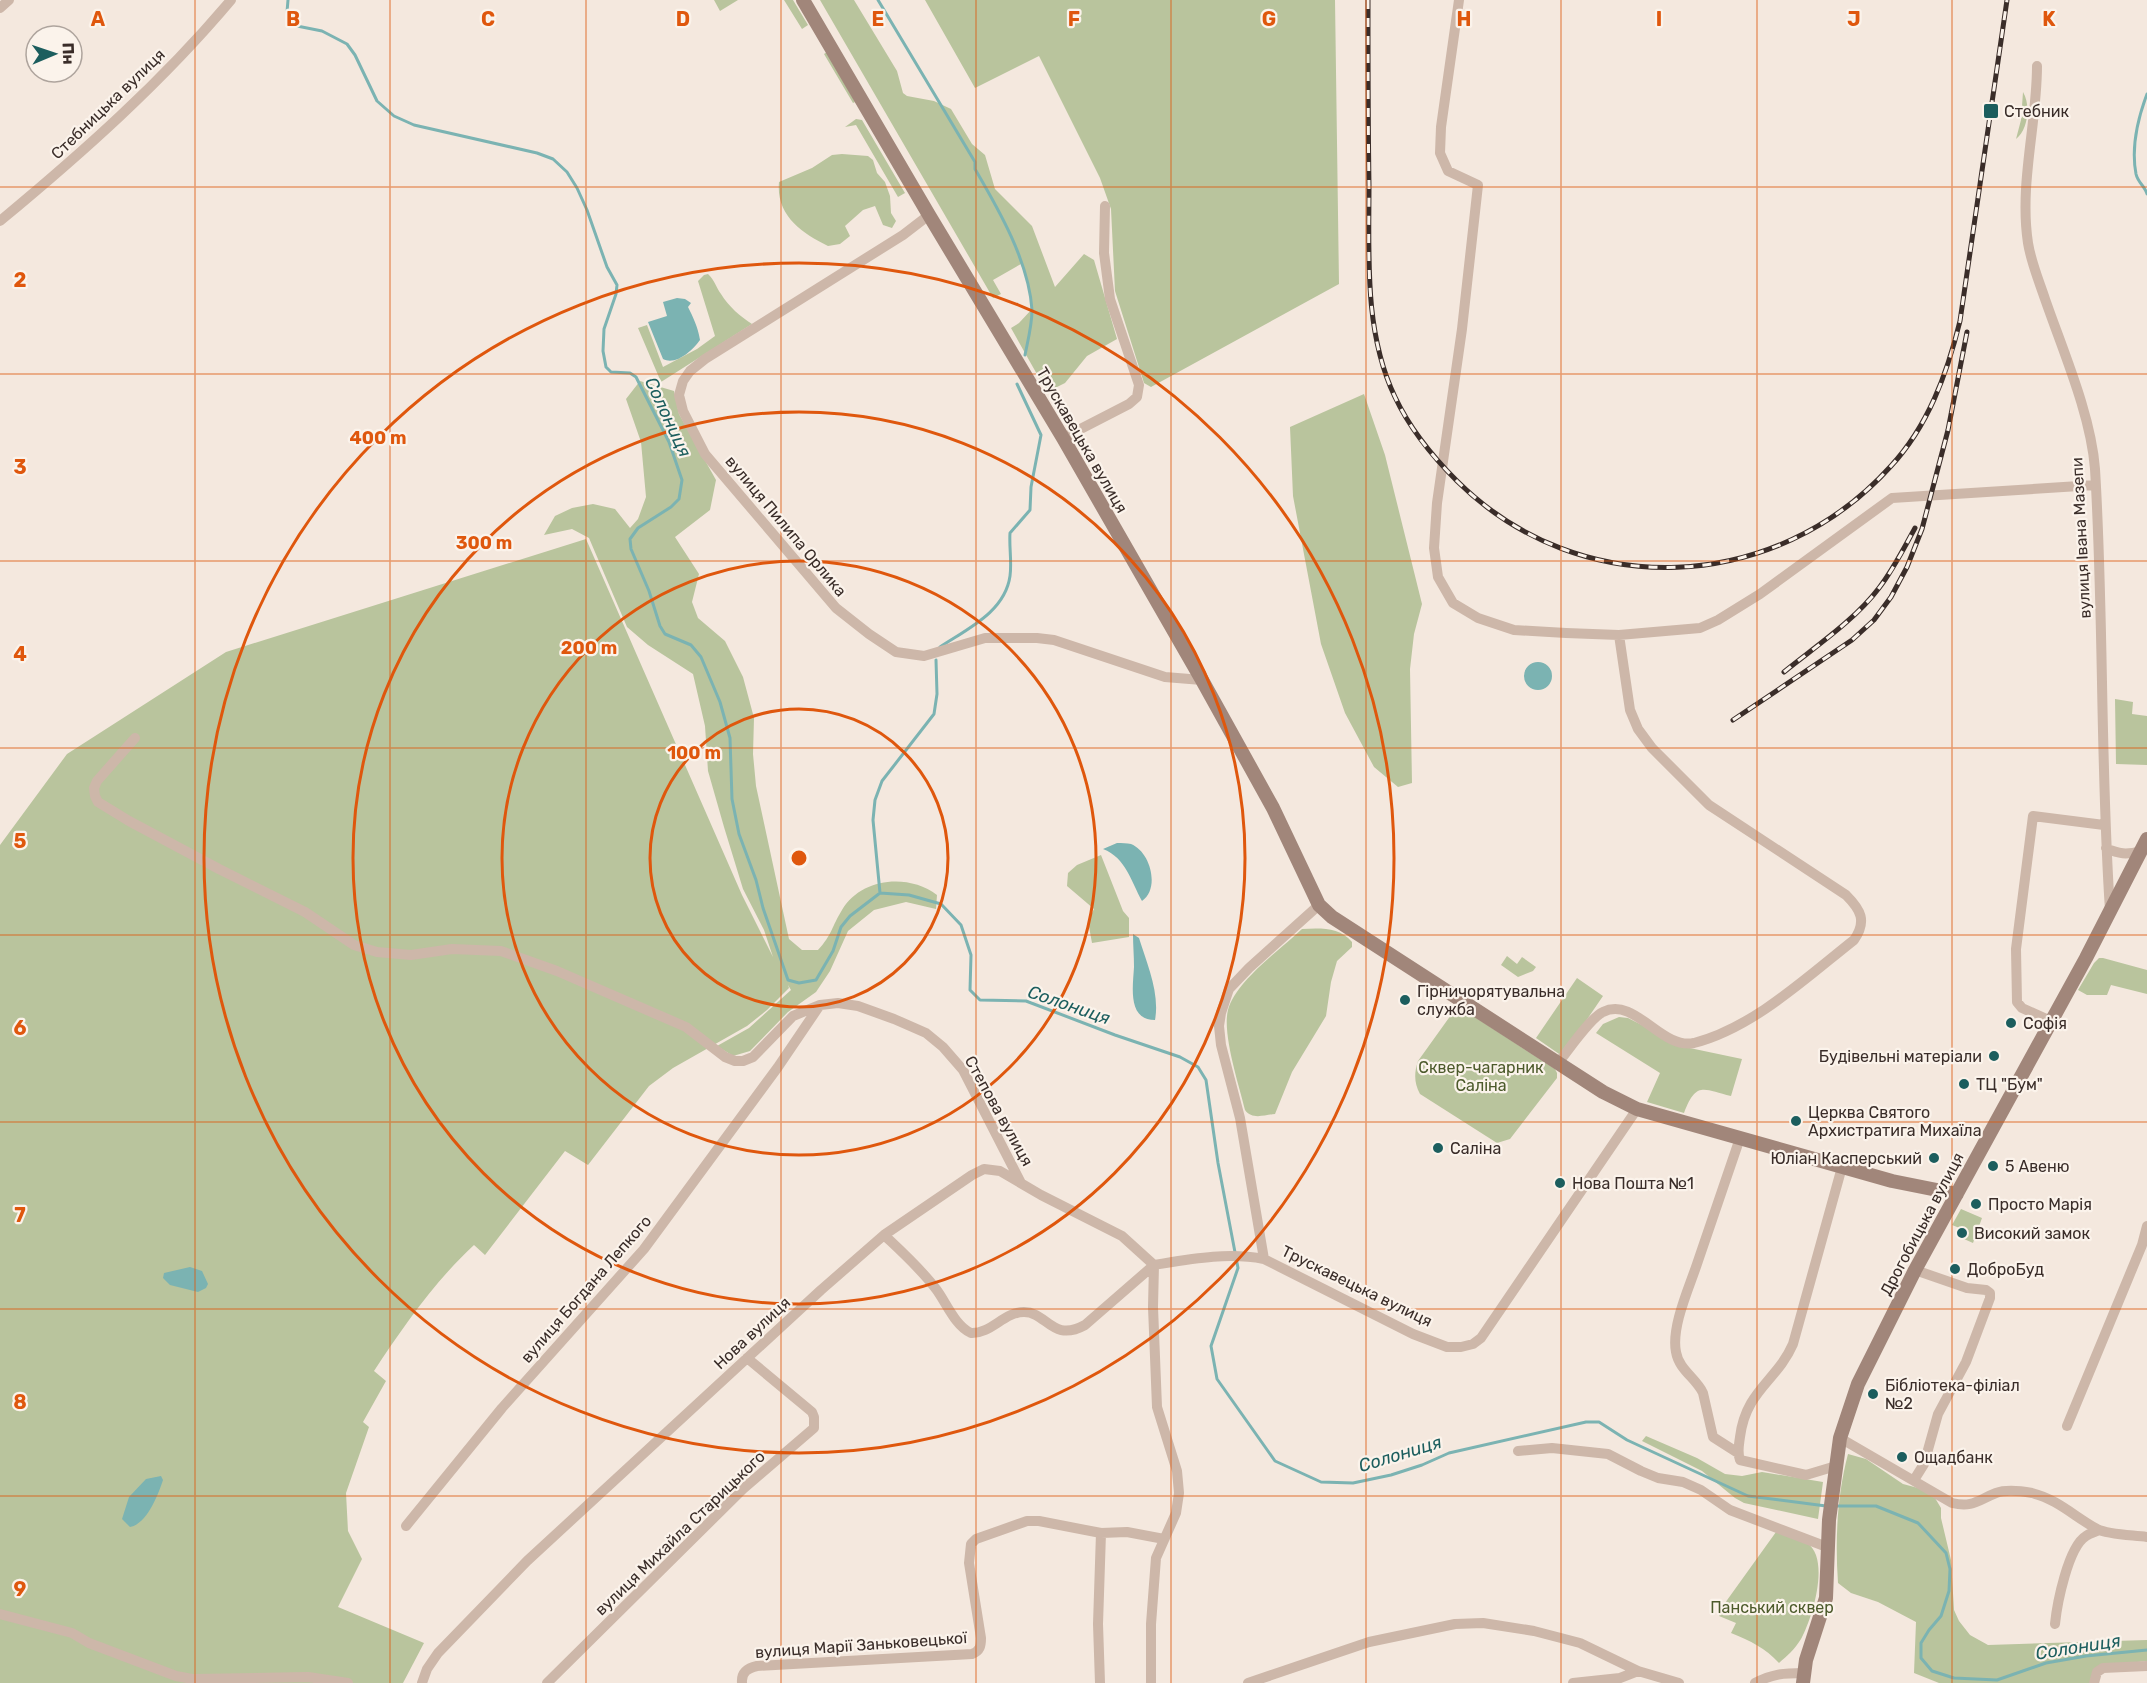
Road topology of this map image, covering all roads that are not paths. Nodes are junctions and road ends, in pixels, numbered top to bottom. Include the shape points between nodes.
1 (9, 0) edge
2 (231, 0) edge
3 (803, 0) edge
4 (1460, 0) edge
5 (0, 8) edge
6 (2037, 66) dead end
7 (1105, 206) dead end
8 (928, 215) junction
9 (0, 222) edge
10 (1063, 438) junction
11 (2095, 485) junction
12 (1619, 635) junction
13 (1202, 680) junction
14 (135, 738) dead end
15 (2104, 825) junction
16 (2144, 845) edge
17 (2106, 848) junction
18 (1319, 905) junction
19 (2110, 910) junction
20 (820, 1005) junction
21 (2050, 1021) junction
22 (1557, 1063) junction
23 (1637, 1109) junction
24 (1740, 1138) junction
25 (1842, 1167) junction
26 (1021, 1183) junction
27 (1957, 1194) junction
28 (2147, 1226) edge
29 (884, 1235) junction
30 (1264, 1259) junction
31 (1154, 1265) junction
32 (1915, 1270) junction
33 (747, 1358) junction
34 (2067, 1426) dead end
35 (1840, 1438) junction
36 (1518, 1451) dead end
37 (1738, 1453) junction
38 (1836, 1466) junction
39 (1914, 1480) junction
40 (406, 1526) dead end
41 (2099, 1530) junction
42 (1101, 1533) junction
43 (2147, 1537) edge
44 (1164, 1539) junction
45 (1827, 1546) junction
46 (0, 1614) edge
47 (2055, 1624) dead end
48 (2147, 1666) edge
49 (1638, 1671) junction
50 (1803, 1678) edge
51 (348, 1683) edge
52 (422, 1683) edge
53 (548, 1683) edge
54 (742, 1683) edge
55 (1100, 1683) edge
56 (1151, 1683) edge
57 (1248, 1683) edge
58 (1573, 1683) edge
59 (1679, 1683) edge
60 (1755, 1683) edge
61 (2094, 1683) edge

1 - 5 street
2 - 9 street, Стебницька вулиця via 150,88
3 - 8 street, Трускавецька вулиця
4 - 12 street via 1440,153 1448,171 1478,185 1437,503 1434,548 1438,577 1453,603 1478,618 1514,630
6 - 11 street, вулиця Івана Мазепи via 2027,199 2028,242 2082,408 2091,441
7 - 10 street via 1104,253 1110,299 1139,385 1137,397
8 - 10 street, Трускавецька вулиця
8 - 13 street, вулиця Пилипа Орлика via 903,235 690,371 683,381 680,401 705,454 836,608 896,652 924,656 985,638 1037,638 1054,640 1165,677
10 - 13 street, Трускавецька вулиця
11 - 12 street via 1892,498 1786,576 1718,620 1700,628
11 - 15 street, вулиця Івана Мазепи
12 - 22 street via 1630,710 1652,748 1709,805 1846,895 1859,909 1862,919 1854,940 1782,997 1731,1030 1685,1044 1628,1011 1604,1011
13 - 18 street, Трускавецька вулиця via 1273,808
14 - 20 street via 97,781 94,788 98,802 305,912 359,948 411,955 452,949 501,951 686,1027 735,1061 753,1057 793,1016
15 - 17 street, вулиця Івана Мазепи
15 - 21 street via 2033,816 2016,949 2017,1002
16 - 17 street via 2127,855
16 - 19 street, Дрогобицька вулиця
17 - 19 street, вулиця Івана Мазепи
18 - 22 street, Трускавецька вулиця
18 - 30 street, Трускавецька вулиця via 1229,989 1221,1013 1221,1045 1240,1118
19 - 21 street, Дрогобицька вулиця
20 - 26 street, Степова вулиця via 858,1006 926,1033 943,1047 963,1070
20 - 40 street, вулиця Богдана Лепкого via 644,1249 502,1408
21 - 27 street, Дрогобицька вулиця
22 - 23 street, Трускавецька вулиця
23 - 24 street, Трускавецька вулиця
23 - 30 street, Трускавецька вулиця via 1481,1338 1473,1344 1447,1347 1413,1334
24 - 25 street, Трускавецька вулиця
24 - 37 street via 1685,1300 1675,1351 1679,1363 1700,1387 1711,1434
25 - 27 street, Трускавецька вулиця
25 - 37 street via 1792,1344 1750,1401 1741,1425
26 - 29 street, Нова вулиця via 1000,1171 984,1169
26 - 31 street, Нова вулиця via 1122,1236
27 - 32 street, Дрогобицька вулиця
28 - 34 street
29 - 31 street via 930,1281 971,1333 987,1330 1021,1312 1036,1314 1050,1327 1077,1329
29 - 33 street, Нова вулиця
30 - 31 street via 1214,1256
31 - 44 street via 1157,1407 1177,1471 1179,1493 1176,1513
32 - 35 street, Дрогобицька вулиця via 1858,1384
32 - 39 street via 1967,1288 1986,1290 1990,1298 1966,1362 1943,1403 1924,1464
33 - 52 street, Нова вулиця via 527,1561 438,1653
33 - 53 street, вулиця Михайла Старицького via 812,1412 814,1428 743,1489
35 - 38 street, Дрогобицька вулиця
35 - 39 street
36 - 45 street via 1552,1448 1608,1454 1658,1478 1701,1490 1730,1510
37 - 38 street via 1740,1460 1806,1474
38 - 45 street, Дрогобицька вулиця
39 - 41 street via 1963,1506 1996,1493 2034,1494
41 - 43 street
41 - 47 street via 2084,1536 2067,1568
42 - 44 street via 1127,1532
42 - 54 street, вулиця Марії Заньковецької via 1027,1521 976,1539 971,1544 969,1563 981,1638 977,1652 758,1666 748,1668
42 - 55 street
44 - 56 street via 1156,1558
45 - 50 street, Дрогобицька вулиця via 1826,1598
46 - 51 street via 72,1633 176,1676 308,1677
48 - 61 street via 2103,1668 2097,1672
49 - 57 street via 1580,1643 1483,1623 1455,1624 1369,1642
49 - 58 street via 1620,1678
49 - 59 street
50 - 60 street via 1782,1673

